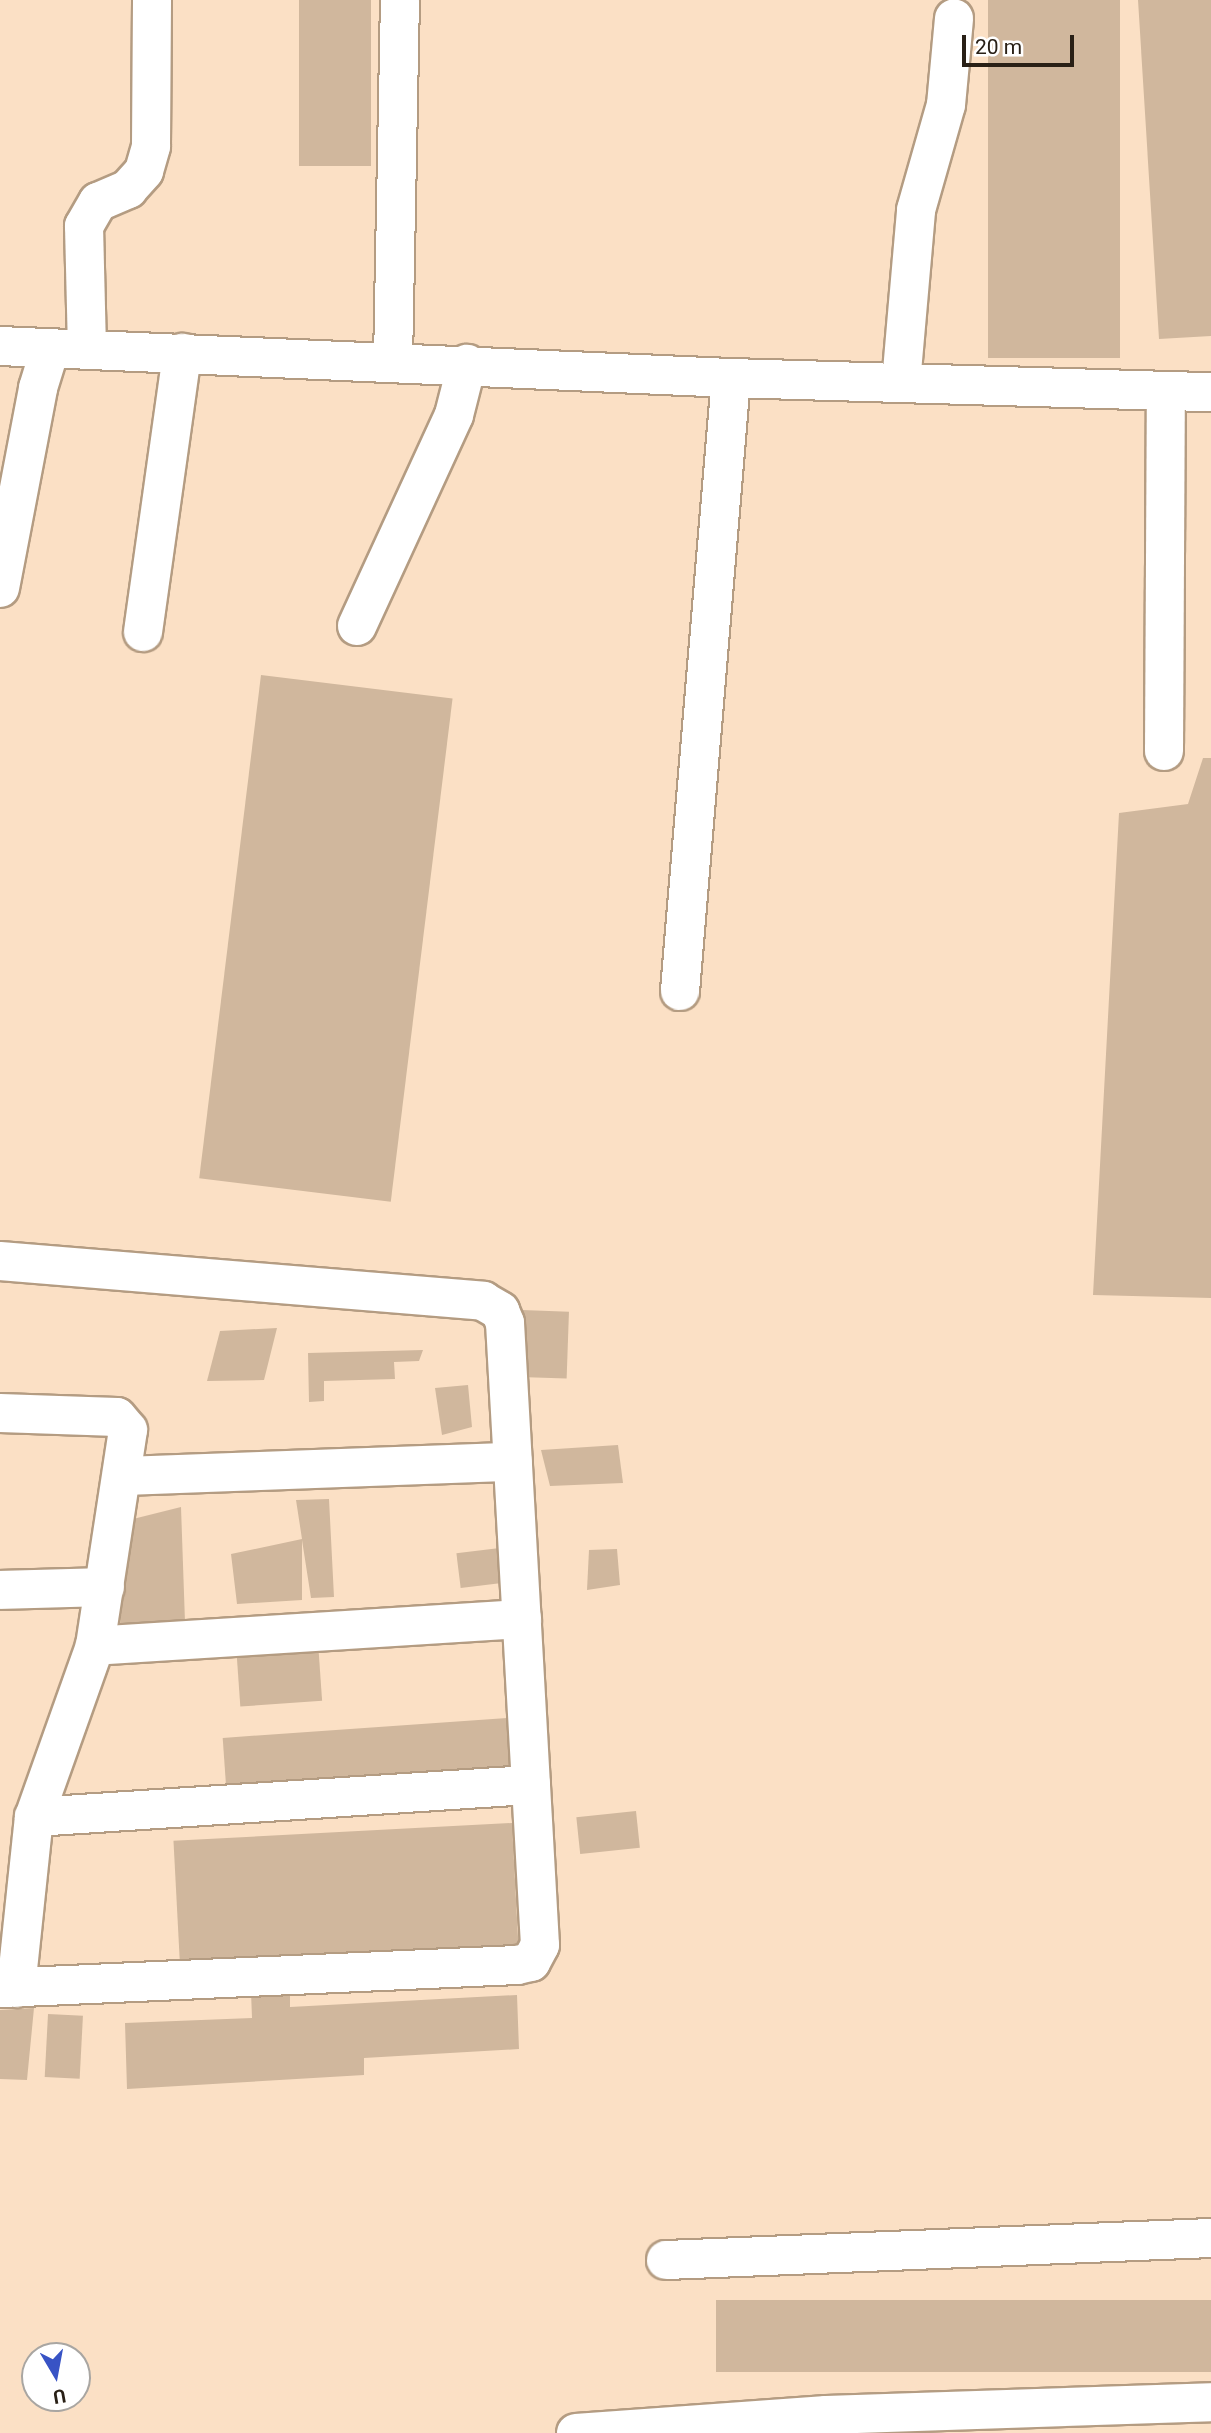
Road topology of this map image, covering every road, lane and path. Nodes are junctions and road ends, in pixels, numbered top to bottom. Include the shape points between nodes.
1 (152, 0) edge
2 (400, 0) edge
3 (954, 18) dead end
4 (0, 346) edge
5 (68, 349) junction
6 (182, 353) junction
7 (393, 362) junction
8 (467, 364) junction
9 (731, 378) junction
10 (901, 383) junction
11 (1166, 391) junction
12 (1211, 393) edge
13 (0, 588) edge
14 (357, 626) dead end
15 (143, 632) dead end
16 (1164, 751) dead end
17 (680, 992) dead end
18 (0, 1261) edge
19 (0, 1413) edge
20 (513, 1462) junction
21 (123, 1476) junction
22 (105, 1587) junction
23 (0, 1590) edge
24 (522, 1619) junction
25 (95, 1646) junction
26 (531, 1785) junction
27 (34, 1817) junction
28 (8, 1988) edge
29 (1211, 2238) edge
30 (666, 2260) dead end
31 (1211, 2402) edge
32 (650, 2431) edge
33 (576, 2433) edge

1 - 5 street via 151,146 144,171 128,189 98,202 85,226
2 - 7 street
3 - 10 street via 946,105 916,210
4 - 5 street
5 - 6 street
5 - 13 street via 38,388
6 - 7 street
6 - 15 street
7 - 8 street
8 - 9 street
8 - 14 street via 454,415
9 - 10 street
9 - 17 street
10 - 11 street
11 - 12 street
11 - 16 street
18 - 20 street via 483,1301 500,1311 505,1323
19 - 21 street via 117,1416 128,1430
20 - 21 street
20 - 24 street
21 - 22 street
22 - 23 street
22 - 25 street
24 - 25 street
24 - 26 street
25 - 27 street
26 - 27 street
26 - 28 street via 540,1945 531,1962
27 - 28 street
29 - 30 street
31 - 32 street via 826,2415
32 - 33 street

